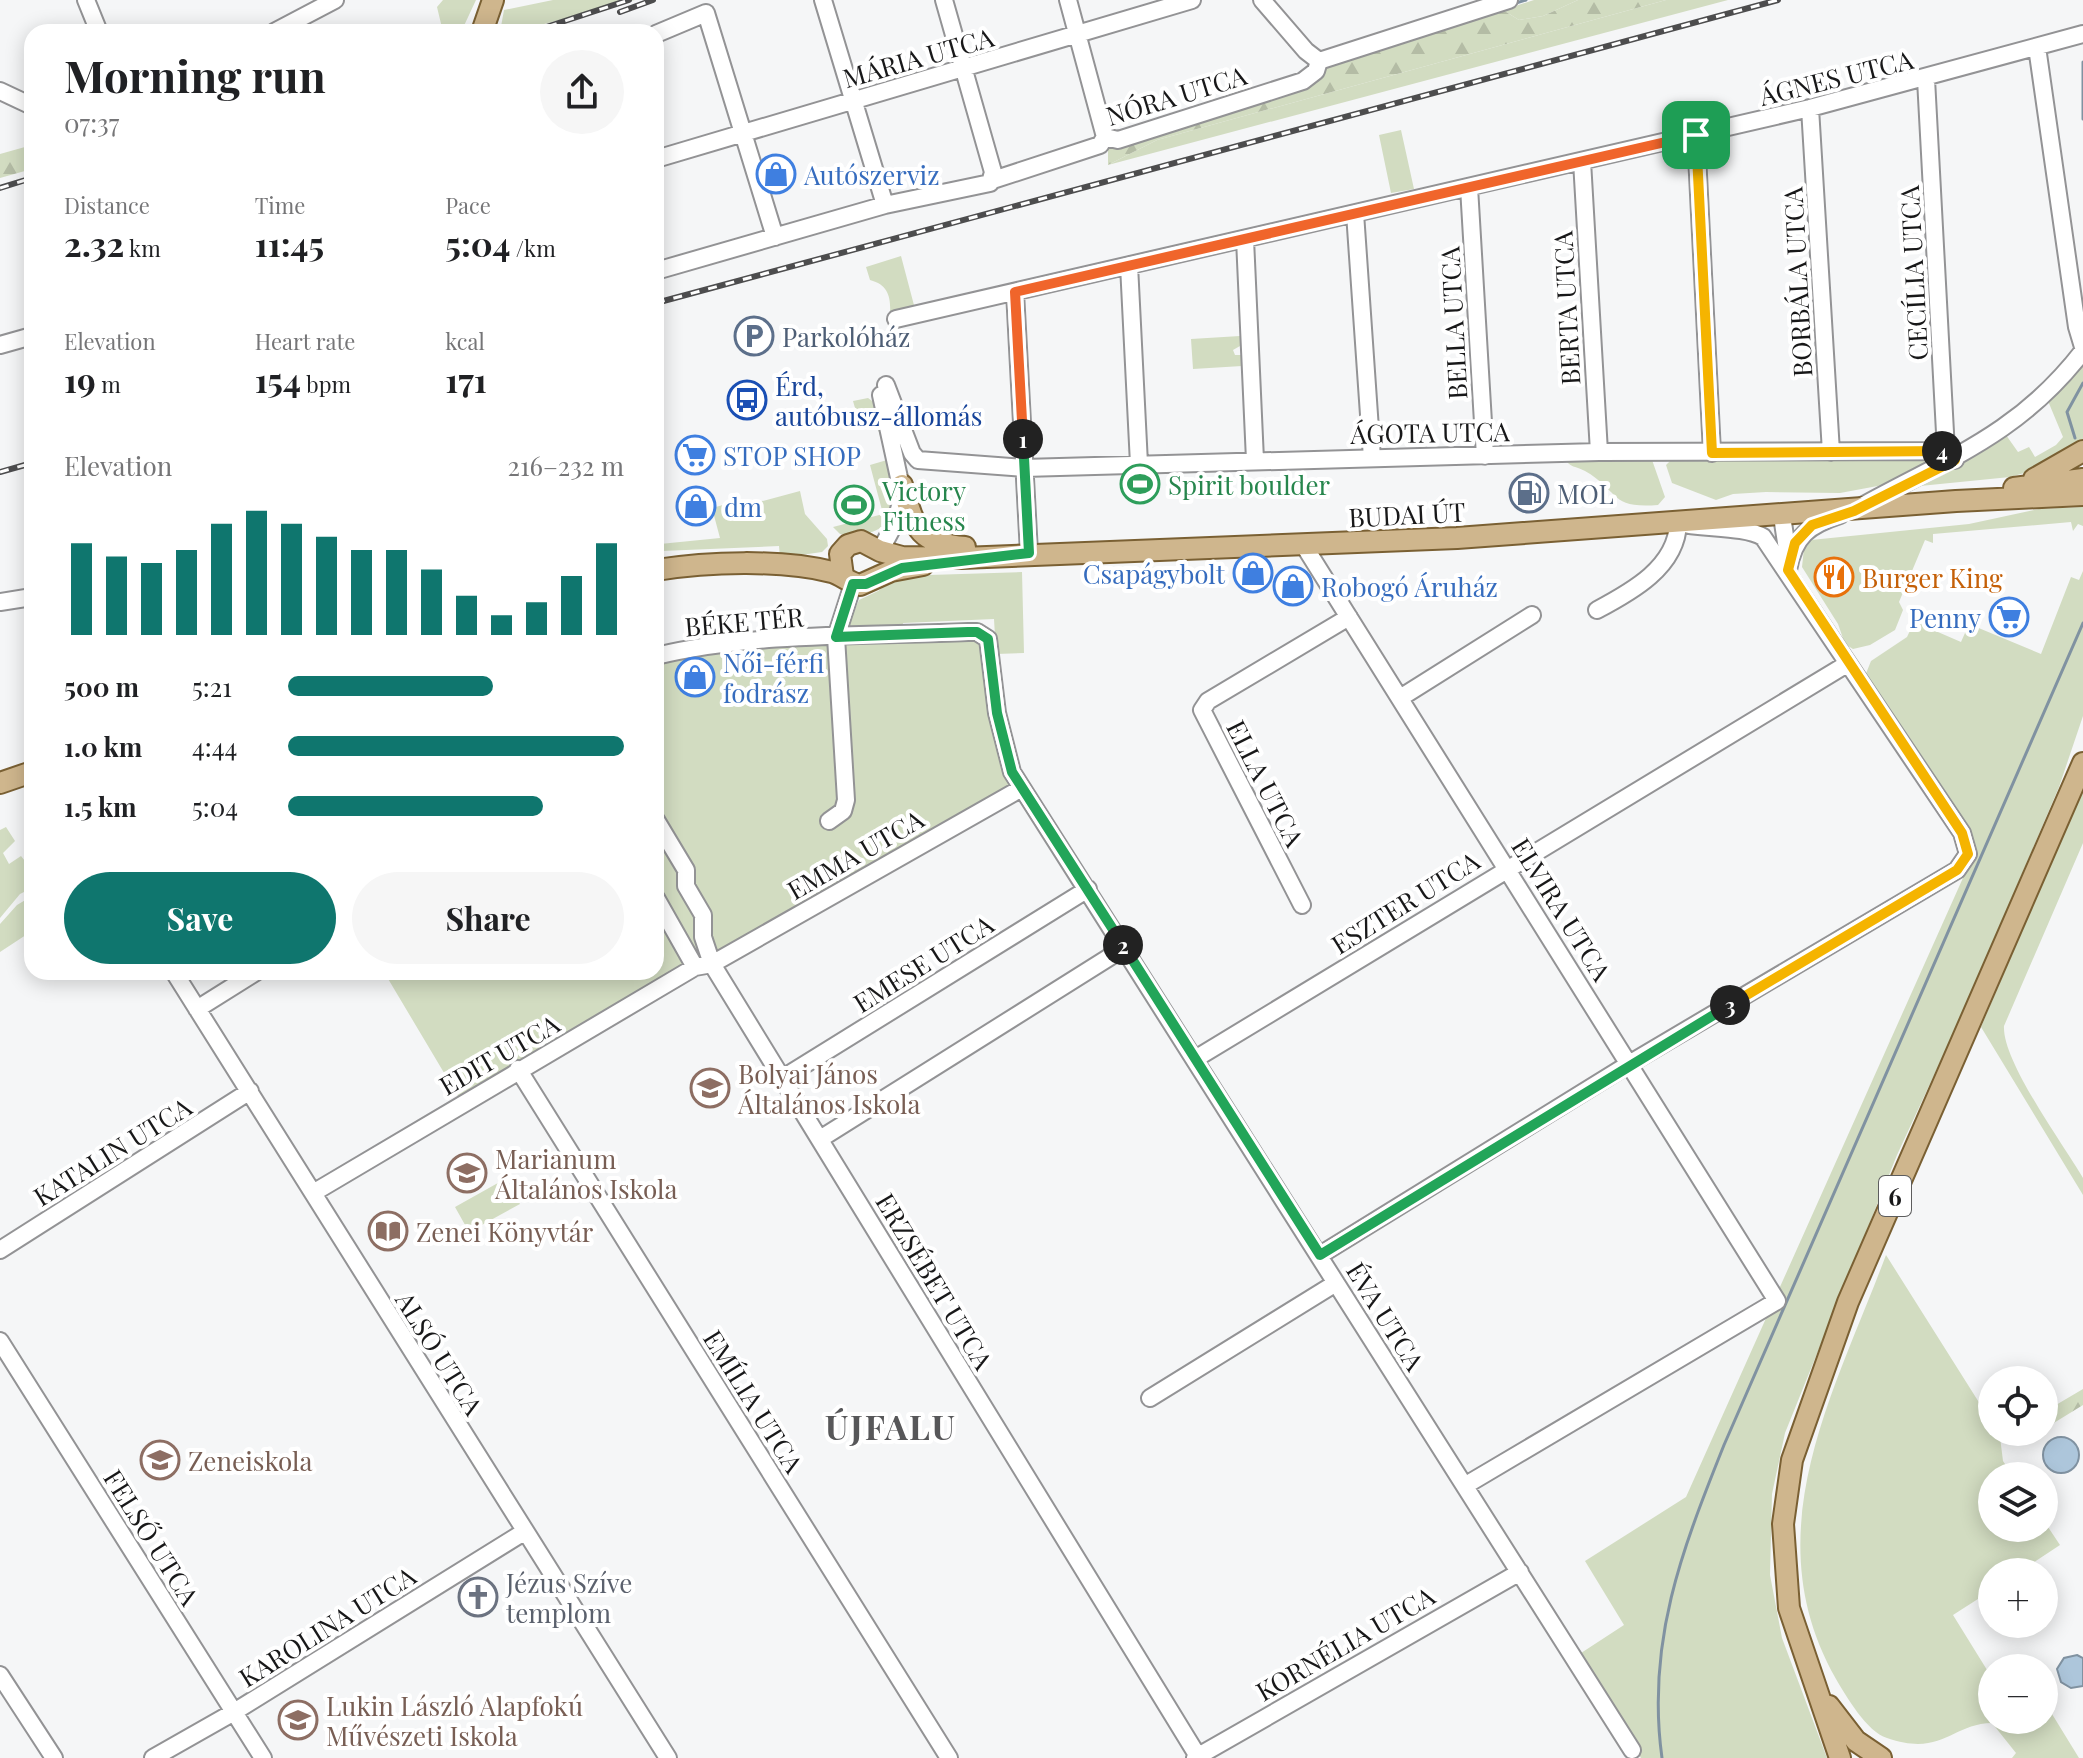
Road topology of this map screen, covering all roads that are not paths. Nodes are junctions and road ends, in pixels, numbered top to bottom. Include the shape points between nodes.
1 (86, 0) edge
2 (335, 0) edge
3 (493, 0) edge
4 (823, 0) edge
5 (944, 0) edge
6 (1068, 0) edge
7 (1192, 0) edge
8 (1262, 0) edge
9 (1509, 0) edge
10 (96, 24) edge
11 (289, 24) edge
12 (485, 24) edge
13 (664, 31) edge
14 (2083, 34) edge
15 (1078, 35) junction
16 (2037, 47) junction
17 (1318, 65) junction
18 (964, 69) junction
19 (1926, 79) junction
20 (0, 91) edge
21 (852, 101) junction
22 (24, 102) edge
23 (1810, 108) junction
24 (741, 134) junction
25 (1696, 135) junction
26 (1105, 137) junction
27 (664, 157) edge
28 (1582, 161) junction
29 (992, 181) junction
30 (1469, 187) junction
31 (885, 205) junction
32 (1355, 213) junction
33 (775, 237) junction
34 (1245, 239) junction
35 (664, 264) edge
36 (1129, 265) junction
37 (1015, 292) junction
38 (896, 319) dead end
39 (24, 338) edge
40 (0, 345) edge
41 (2083, 349) edge
42 (2083, 451) edge
43 (1599, 452) junction
44 (1831, 452) junction
45 (1712, 453) junction
46 (1485, 456) junction
47 (1950, 456) junction
48 (1372, 458) junction
49 (1255, 460) junction
50 (1139, 464) junction
51 (1024, 468) junction
52 (2083, 479) edge
53 (902, 485) junction
54 (2017, 487) junction
55 (2083, 495) edge
56 (1956, 501) junction
57 (1854, 511) junction
58 (899, 513) junction
59 (1782, 516) junction
60 (1678, 523) junction
61 (861, 541) junction
62 (1303, 544) junction
63 (1773, 548) junction
64 (880, 551) junction
65 (1029, 553) junction
66 (840, 554) junction
67 (962, 558) junction
68 (775, 566) junction
69 (664, 569) edge
70 (1788, 570) junction
71 (878, 576) junction
72 (848, 580) junction
73 (24, 598) edge
74 (0, 602) edge
75 (1597, 610) dead end
76 (1532, 615) dead end
77 (1349, 617) junction
78 (836, 637) junction
79 (664, 655) edge
80 (1847, 664) junction
81 (1400, 698) junction
82 (2083, 763) edge
83 (24, 775) edge
84 (3, 783) edge
85 (1022, 788) junction
86 (829, 821) dead end
87 (664, 833) edge
88 (1508, 866) junction
89 (1088, 889) junction
90 (1302, 905) dead end
91 (664, 912) edge
92 (1124, 948) junction
93 (712, 964) junction
94 (695, 967) junction
95 (179, 980) edge
96 (243, 980) edge
97 (197, 1009) junction
98 (1195, 1059) junction
99 (1629, 1064) junction
100 (518, 1069) junction
101 (783, 1078) junction
102 (250, 1091) junction
103 (820, 1139) junction
104 (313, 1193) junction
105 (0, 1250) edge
106 (1320, 1255) junction
107 (1336, 1283) junction
108 (0, 1341) edge
109 (1150, 1398) dead end
110 (1466, 1485) junction
111 (524, 1532) junction
112 (1520, 1572) junction
113 (0, 1675) edge
114 (1815, 1687) junction
115 (234, 1712) junction
116 (1632, 1750) dead end
117 (1197, 1757) edge
118 (54, 1758) edge
119 (153, 1758) edge
120 (263, 1758) edge
121 (668, 1758) edge
122 (949, 1758) edge
123 (1840, 1758) edge
124 (1881, 1758) edge

1 - 10 street
2 - 11 street
3 - 12 main road
4 - 21 street
5 - 18 street
6 - 15 street
7 - 15 street, MÁRIA UTCA
8 - 17 street
9 - 17 street, NÓRA UTCA
13 - 24 street via 706,13
14 - 16 street, ÁGNES UTCA
15 - 18 street, MÁRIA UTCA
15 - 26 street
16 - 19 street, ÁGNES UTCA
16 - 41 street
17 - 26 street, NÓRA UTCA via 1303,81 1118,140
18 - 21 street, MÁRIA UTCA
18 - 29 street
19 - 23 street, ÁGNES UTCA
19 - 47 street, CECÍLIA UTCA
20 - 22 street
21 - 24 street, MÁRIA UTCA
21 - 31 street
23 - 25 street, ÁGNES UTCA
23 - 44 street, BORBÁLA UTCA
24 - 27 street, MÁRIA UTCA
24 - 33 street
25 - 28 street, ÁGNES UTCA
25 - 45 street
26 - 29 street, NÓRA UTCA via 1100,145
28 - 30 street, ÁGNES UTCA
28 - 43 street, BERTA UTCA
29 - 31 street, NÓRA UTCA
30 - 32 street, ÁGNES UTCA
30 - 46 street, BELLA UTCA
31 - 33 street, NÓRA UTCA
32 - 34 street, ÁGNES UTCA
32 - 48 street
33 - 35 street, NÓRA UTCA
34 - 36 street, ÁGNES UTCA
34 - 49 street
36 - 37 street, ÁGNES UTCA
36 - 50 street
37 - 38 street, ÁGNES UTCA
37 - 51 street
39 - 40 street
41 - 47 street, BUDAI ÚT via 2034,405 1984,443
42 - 54 main road
43 - 45 street, ÁGOTA UTCA
43 - 46 street, ÁGOTA UTCA
44 - 45 street, ÁGOTA UTCA
44 - 47 street, ÁGOTA UTCA
46 - 48 street, ÁGOTA UTCA
47 - 57 street, BUDAI ÚT
48 - 49 street, ÁGOTA UTCA
49 - 50 street, ÁGOTA UTCA
50 - 51 street, ÁGOTA UTCA
51 - 53 street, ÁGOTA UTCA via 915,458 883,390
51 - 65 street
52 - 54 main road, BUDAI ÚT
53 - 58 street
53 - 65 main road via 914,523 925,538 947,546
54 - 56 main road, BUDAI ÚT
55 - 56 main road, BUDAI ÚT
56 - 57 main road, BUDAI ÚT
57 - 59 main road, BUDAI ÚT
57 - 70 street via 1805,531 1795,543
58 - 61 street
58 - 64 street
59 - 60 main road, BUDAI ÚT
59 - 63 street
59 - 70 street
60 - 62 main road, BUDAI ÚT
60 - 63 street via 1756,533
60 - 75 street via 1677,541 1664,562 1627,594
61 - 64 main road, BUDAI ÚT
61 - 66 main road, BUDAI ÚT
62 - 65 main road, BUDAI ÚT
62 - 77 street, ELVIRA UTCA
63 - 70 street
64 - 67 main road, BUDAI ÚT via 902,557
64 - 71 main road via 883,564
65 - 67 main road, BUDAI ÚT
66 - 68 main road, BUDAI ÚT
66 - 72 main road
67 - 71 main road, BUDAI ÚT
68 - 69 main road, BUDAI ÚT
68 - 72 main road, BUDAI ÚT
70 - 80 street
71 - 72 main road, BUDAI ÚT via 866,584
72 - 78 street
73 - 74 street
76 - 81 street
77 - 81 street, ELVIRA UTCA
77 - 90 street, ELLA UTCA via 1208,701 1202,710
78 - 79 street, BÉKE TÉR via 715,645
78 - 85 street, BÉKE TÉR via 983,635 991,645 1001,737
78 - 86 street via 846,800 843,811
80 - 88 street, ESZTER UTCA
80 - 99 street via 1968,845 1968,854 1957,870
81 - 88 street, ELVIRA UTCA
82 - 114 main road, 6 via 1848,1302 1795,1451 1784,1507 1783,1560 1796,1635
83 - 84 main road
85 - 89 street, ÉVA UTCA
85 - 93 street, EMMA UTCA
87 - 93 street, ERZSÉBET UTCA via 686,870 686,886 703,915 704,945
88 - 98 street, ESZTER UTCA
88 - 99 street, ELVIRA UTCA
89 - 92 street, ÉVA UTCA
89 - 101 street, EMESE UTCA
91 - 94 street
92 - 98 street, ÉVA UTCA
92 - 103 street
93 - 94 street, EDIT UTCA
93 - 101 street, ERZSÉBET UTCA
94 - 100 street, EDIT UTCA
95 - 97 street, ALSÓ UTCA
96 - 97 street
97 - 102 street, ALSÓ UTCA
98 - 106 street, ÉVA UTCA
99 - 106 street
99 - 110 street, ELVIRA UTCA via 1777,1301
100 - 104 street, EDIT UTCA
100 - 122 street, EMÍLIA UTCA
101 - 103 street, ERZSÉBET UTCA
102 - 104 street, ALSÓ UTCA
102 - 105 street, KATALIN UTCA
103 - 117 street, ERZSÉBET UTCA
104 - 111 street, ALSÓ UTCA
106 - 107 street, ÉVA UTCA
107 - 109 street
107 - 110 street, ÉVA UTCA
108 - 115 street, FELSŐ UTCA
110 - 112 street, ÉVA UTCA
111 - 115 street, KAROLINA UTCA
111 - 121 street, ALSÓ UTCA
112 - 116 street, ÉVA UTCA
112 - 117 street, KORNÉLIA UTCA
113 - 118 street
114 - 123 main road, 6
114 - 124 main road, 6 via 1856,1741
115 - 119 street, KAROLINA UTCA
115 - 120 street, FELSŐ UTCA

